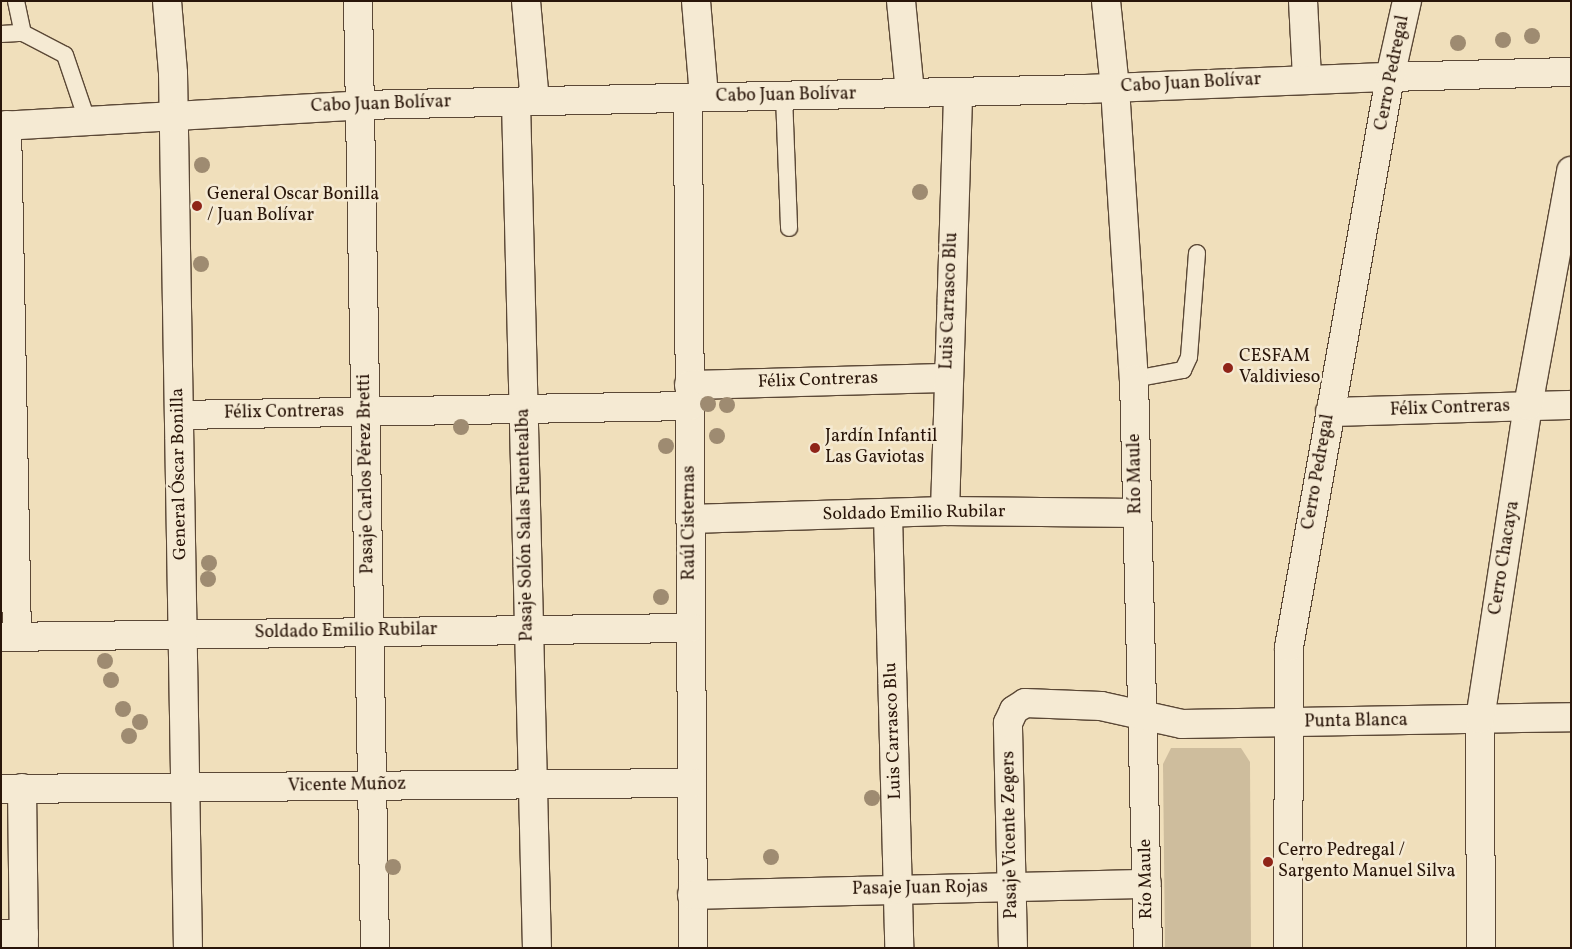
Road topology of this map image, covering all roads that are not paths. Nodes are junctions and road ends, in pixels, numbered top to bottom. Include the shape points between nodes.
1 (16, 1) edge
2 (166, 1) edge
3 (358, 1) edge
4 (526, 1) edge
5 (696, 1) edge
6 (901, 1) edge
7 (1106, 1) edge
8 (1303, 1) edge
9 (1407, 1) edge
10 (23, 33) junction
11 (1, 34) edge
12 (1571, 72) edge
13 (1307, 77) junction
14 (1390, 77) junction
15 (1115, 88) junction
16 (958, 92) junction
17 (910, 93) junction
18 (784, 96) junction
19 (696, 98) junction
20 (525, 101) junction
21 (361, 105) junction
22 (174, 113) junction
23 (87, 120) junction
24 (4, 125) edge
25 (1571, 171) edge
26 (789, 228) dead end
27 (1196, 253) dead end
28 (6, 313) edge
29 (947, 378) junction
30 (1134, 379) junction
31 (690, 395) junction
32 (1571, 405) edge
33 (1528, 406) junction
34 (523, 409) junction
35 (366, 412) junction
36 (1330, 412) junction
37 (178, 415) junction
38 (8, 484) edge
39 (945, 511) junction
40 (1137, 513) junction
41 (888, 515) junction
42 (690, 519) junction
43 (691, 628) junction
44 (529, 630) junction
45 (370, 632) junction
46 (182, 634) junction
47 (9, 637) edge
48 (1141, 717) junction
49 (1571, 717) edge
50 (1480, 720) junction
51 (1008, 723) joint
52 (1287, 724) junction
53 (692, 782) junction
54 (532, 784) junction
55 (372, 785) junction
56 (185, 787) junction
57 (11, 789) edge
58 (1147, 884) junction
59 (1012, 887) junction
60 (898, 890) junction
61 (692, 895) junction
62 (17, 939) edge
63 (188, 948) edge
64 (375, 948) edge
65 (536, 948) edge
66 (692, 948) edge
67 (898, 948) edge
68 (1013, 948) edge
69 (1148, 948) edge
70 (1288, 948) edge
71 (1481, 948) edge

1 - 10 lane
2 - 22 street, General Óscar Bonilla
3 - 21 street, Pasaje Carlos Pérez Bretti
4 - 20 street, Pasaje Solón Salas Fuentealba
5 - 19 street, Raúl Cisternas
6 - 17 street
7 - 15 street, Río Maule
8 - 13 street
9 - 14 street, Cerro Pedregal
10 - 11 lane
10 - 23 lane via 65,55
12 - 14 street, Cabo Juan Bolívar
13 - 14 street, Cabo Juan Bolívar
13 - 15 street, Cabo Juan Bolívar
14 - 36 street, Cerro Pedregal
15 - 16 street, Cabo Juan Bolívar
15 - 30 street, Río Maule
16 - 17 street, Cabo Juan Bolívar
16 - 29 street, Luis Carrasco Blu
17 - 18 street, Cabo Juan Bolívar
18 - 19 street, Cabo Juan Bolívar
18 - 26 lane
19 - 20 street, Cabo Juan Bolívar
19 - 31 street, Raúl Cisternas
20 - 21 street, Cabo Juan Bolívar
20 - 34 street, Pasaje Solón Salas Fuentealba
21 - 22 street, Cabo Juan Bolívar
21 - 35 street, Pasaje Carlos Pérez Bretti
22 - 23 street, Cabo Juan Bolívar
22 - 37 street, General Óscar Bonilla
23 - 24 street, Cabo Juan Bolívar
24 - 28 street
25 - 33 street, Cerro Chacaya
27 - 30 lane via 1189,357 1183,370
28 - 38 street
29 - 31 street, Félix Contreras
29 - 39 street, Luis Carrasco Blu
30 - 40 street, Río Maule
31 - 34 street, Félix Contreras
31 - 42 street, Raúl Cisternas
32 - 33 street, Félix Contreras
33 - 36 street, Félix Contreras
33 - 50 street, Cerro Chacaya
34 - 35 street, Félix Contreras
34 - 44 street, Pasaje Solón Salas Fuentealba
35 - 37 street, Félix Contreras
35 - 45 street, Pasaje Carlos Pérez Bretti
36 - 52 street, Cerro Pedregal via 1289,647
37 - 46 street, General Óscar Bonilla
38 - 47 street
39 - 40 street, Soldado Emilio Rubilar
39 - 41 street, Soldado Emilio Rubilar
40 - 48 street, Río Maule
41 - 42 street, Soldado Emilio Rubilar
41 - 60 street, Luis Carrasco Blu
42 - 43 street, Raúl Cisternas
43 - 44 street, Soldado Emilio Rubilar
43 - 53 street, Raúl Cisternas
44 - 45 street, Soldado Emilio Rubilar
44 - 54 street, Pasaje Solón Salas Fuentealba
45 - 46 street, Soldado Emilio Rubilar
45 - 55 street, Pasaje Carlos Pérez Bretti
46 - 47 street, Soldado Emilio Rubilar
46 - 56 street, General Óscar Bonilla
48 - 51 street, Punta Blanca via 1101,706 1025,703 1014,710
48 - 52 street, Punta Blanca via 1182,724
48 - 58 street, Río Maule
49 - 50 street, Punta Blanca
50 - 52 street, Punta Blanca
50 - 71 street, Cerro Chacaya
51 - 59 street, Pasaje Vicente Zegers
52 - 70 street, Cerro Pedregal
53 - 54 street, Vicente Muñoz
53 - 61 street, Raúl Cisternas
54 - 55 street, Vicente Muñoz
54 - 65 street, Pasaje Solón Salas Fuentealba
55 - 56 street, Vicente Muñoz
55 - 64 street, Pasaje Carlos Pérez Bretti
56 - 57 street, Vicente Muñoz
56 - 63 street, General Óscar Bonilla
57 - 62 street
58 - 59 street, Pasaje Juan Rojas
58 - 69 street, Río Maule
59 - 60 street, Pasaje Juan Rojas
59 - 68 street, Pasaje Vicente Zegers
60 - 61 street, Pasaje Juan Rojas
60 - 67 street, Luis Carrasco Blu
61 - 66 street, Raúl Cisternas

